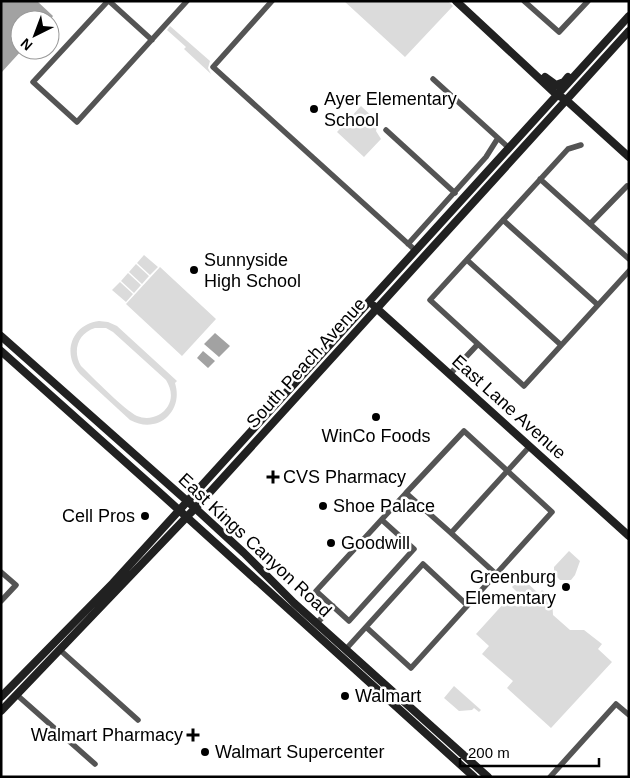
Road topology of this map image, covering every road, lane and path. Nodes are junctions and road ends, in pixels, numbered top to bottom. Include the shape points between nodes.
1 (108, 1) edge
2 (187, 1) edge
3 (272, 1) edge
4 (456, 1) edge
5 (524, 1) edge
6 (588, 1) edge
7 (629, 16) edge
8 (629, 30) edge
9 (152, 40) junction
10 (525, 64) junction
11 (586, 64) junction
12 (433, 78) dead end
13 (557, 95) junction
14 (565, 99) junction
15 (386, 130) dead end
16 (498, 138) junction
17 (581, 144) dead end
18 (509, 148) junction
19 (629, 157) edge
20 (540, 179) junction
21 (627, 186) dead end
22 (455, 192) junction
23 (503, 220) junction
24 (590, 224) junction
25 (408, 244) junction
26 (415, 250) junction
27 (629, 259) edge
28 (467, 260) junction
29 (629, 271) edge
30 (400, 282) junction
31 (369, 301) junction
32 (598, 305) junction
33 (377, 308) junction
34 (1, 336) edge
35 (333, 341) junction
36 (478, 344) junction
37 (561, 345) junction
38 (1, 351) edge
39 (450, 374) junction
40 (292, 385) junction
41 (300, 392) junction
42 (260, 436) junction
43 (530, 446) junction
44 (508, 471) junction
45 (406, 493) junction
46 (187, 501) junction
47 (195, 508) junction
48 (179, 510) junction
49 (187, 517) junction
50 (382, 520) junction
51 (451, 533) junction
52 (629, 536) edge
53 (1, 572) edge
54 (496, 574) junction
55 (113, 583) junction
56 (1, 602) edge
57 (92, 605) junction
58 (467, 605) junction
59 (333, 606) junction
60 (92, 617) junction
61 (317, 624) junction
62 (366, 627) junction
63 (346, 649) junction
64 (60, 650) junction
65 (44, 655) junction
66 (17, 695) junction
67 (1, 697) edge
68 (1, 711) edge
69 (629, 715) edge
70 (138, 720) dead end
71 (95, 764) dead end
72 (474, 777) edge
73 (488, 777) edge
74 (550, 777) edge

1 - 9 street
1 - 9 street via 33,82 77,122
2 - 9 street
3 - 25 street via 212,68
4 - 10 main road
5 - 6 street via 559,32
7 - 11 main road, South Peach Avenue
8 - 14 main road, South Peach Avenue
10 - 11 main road via 556,85
10 - 13 main road
11 - 13 main road, South Peach Avenue
12 - 16 street
13 - 14 main road
13 - 18 main road, South Peach Avenue
14 - 19 main road
14 - 30 main road, South Peach Avenue
15 - 22 street
16 - 18 street
16 - 22 street
17 - 20 street via 568,149
18 - 26 main road, South Peach Avenue
20 - 23 street
20 - 24 street
21 - 24 street
22 - 25 street
23 - 28 street
23 - 32 street
24 - 27 street
25 - 26 street
26 - 30 main road via 418,254
26 - 31 main road, South Peach Avenue
28 - 36 street via 430,300
28 - 37 street
29 - 32 street
30 - 33 main road, South Peach Avenue
31 - 33 main road, East Lane Avenue
31 - 35 main road, South Peach Avenue
32 - 37 street
33 - 39 main road, East Lane Avenue
33 - 41 main road, South Peach Avenue
34 - 46 main road, East Kings Canyon Road
35 - 40 main road, South Peach Avenue
35 - 41 main road via 324,357 299,385
36 - 37 street via 524,386
36 - 39 street
38 - 48 main road, East Kings Canyon Road
39 - 43 main road, East Lane Avenue
40 - 42 main road via 293,391 270,418
40 - 46 main road, South Peach Avenue
41 - 42 main road, South Peach Avenue
42 - 47 main road, South Peach Avenue
43 - 44 street
43 - 52 main road, East Lane Avenue
44 - 45 street via 464,431
44 - 51 street
44 - 54 street via 552,512
45 - 50 street
45 - 51 street
46 - 47 main road, East Kings Canyon Road
46 - 48 main road, South Peach Avenue
47 - 49 main road, South Peach Avenue
47 - 61 main road, East Kings Canyon Road
48 - 49 main road, East Kings Canyon Road
48 - 55 main road, South Peach Avenue
49 - 60 main road, South Peach Avenue
49 - 72 main road, East Kings Canyon Road
50 - 59 street via 316,591
50 - 59 street via 414,549 349,621
51 - 54 street
53 - 56 street via 16,585
54 - 58 street
55 - 57 main road, South Peach Avenue
55 - 60 main road
57 - 64 main road via 61,644
57 - 65 main road, South Peach Avenue
58 - 62 street via 423,564
58 - 62 street via 411,668
59 - 61 street
60 - 64 main road, South Peach Avenue
61 - 63 main road, East Kings Canyon Road
62 - 63 street
63 - 73 main road, East Kings Canyon Road
64 - 66 main road, South Peach Avenue
64 - 70 street
65 - 66 main road via 18,687
65 - 67 main road, South Peach Avenue
66 - 68 main road, South Peach Avenue
66 - 71 street
69 - 74 street via 616,704

